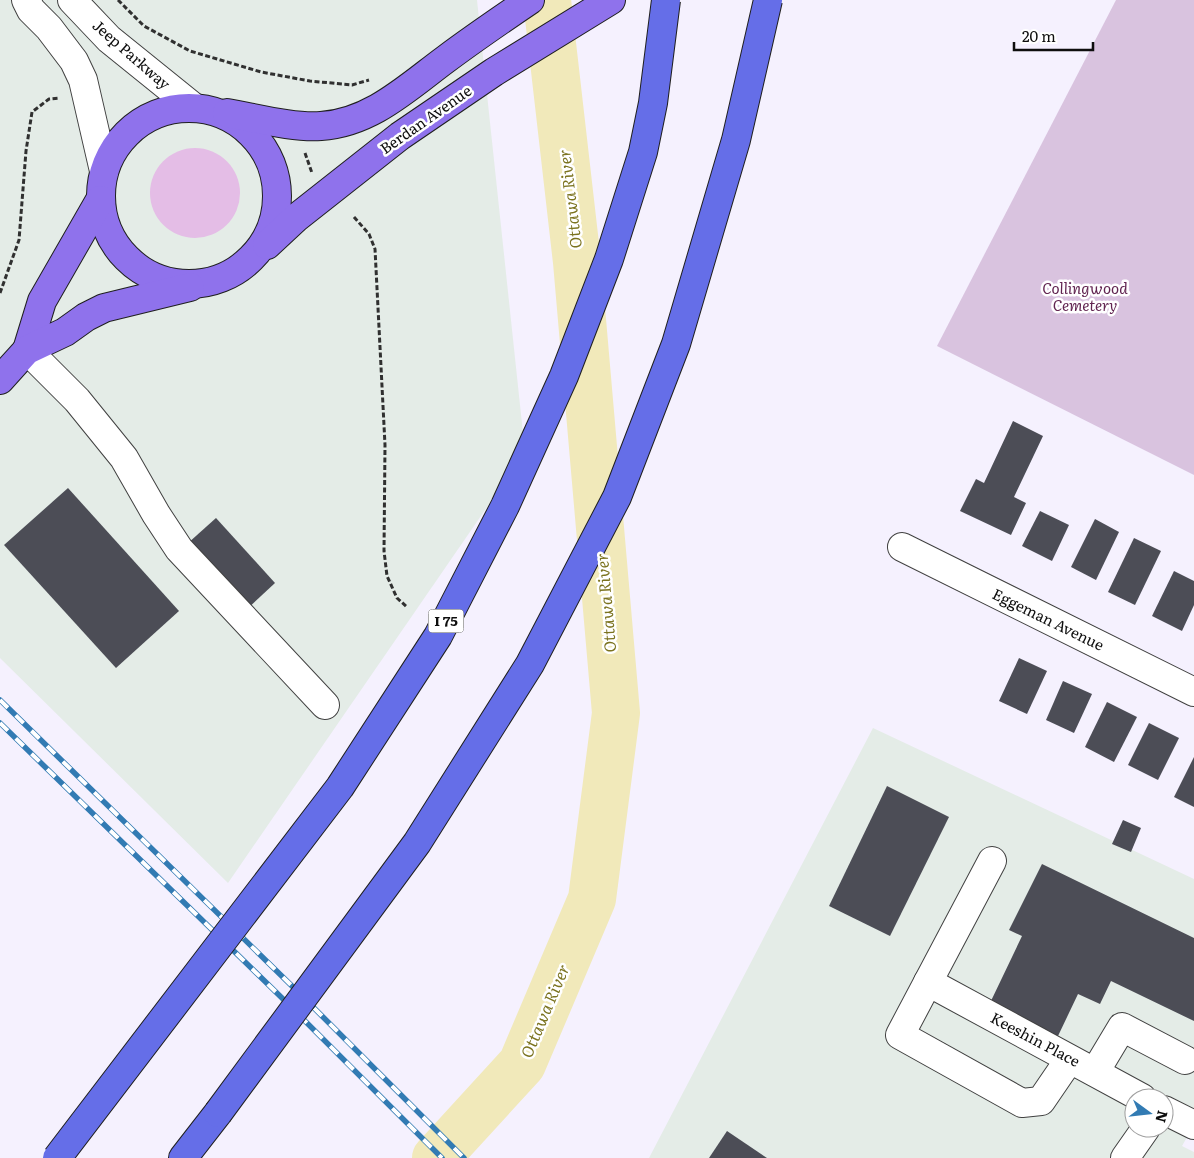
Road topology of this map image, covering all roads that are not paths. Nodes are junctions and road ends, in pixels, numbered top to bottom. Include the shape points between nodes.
1 (26, 0) edge
2 (72, 0) edge
3 (530, 0) edge
4 (666, 0) edge
5 (768, 0) edge
6 (600, 7) edge
7 (192, 106) junction
8 (221, 112) junction
9 (104, 172) junction
10 (100, 200) junction
11 (253, 258) junction
12 (201, 284) junction
13 (27, 350) junction
14 (0, 380) edge
15 (902, 547) dead end
16 (1194, 692) edge
17 (325, 705) dead end
18 (992, 861) dead end
19 (928, 982) junction
20 (1069, 1060) junction
21 (1185, 1060) dead end
22 (1095, 1072) junction
23 (1124, 1088) edge
24 (218, 1113) junction
25 (1174, 1115) edge
26 (1194, 1125) edge
27 (1139, 1138) edge
28 (57, 1158) edge
29 (183, 1158) edge
30 (189, 1158) edge
31 (1125, 1158) edge

1 - 9 street via 74,61 83,80
2 - 7 street, Jeep Parkway via 109,39
3 - 8 main road via 386,104 353,120 335,125 305,126
4 - 28 highway, I 75, bridge via 653,103 643,152 609,259 564,376 505,506 438,636 340,787
5 - 24 highway, bridge via 736,140 676,344 617,497 530,664 417,843
6 - 11 main road, Berdan Avenue via 494,72 400,136 344,178
7 - 8 main road
7 - 9 main road via 163,110 137,124 116,145
8 - 11 main road via 246,127 265,149 276,176 278,206 270,234
9 - 10 main road
10 - 12 main road via 107,229 122,254 144,273 172,283
10 - 13 main road via 42,301
11 - 12 main road via 229,275
12 - 13 main road via 104,308
13 - 14 main road
13 - 17 street via 77,400 124,458 179,549
15 - 16 street, Eggeman Avenue
18 - 19 street
19 - 20 street, Keeshin Place
19 - 20 street via 900,1035 1022,1103 1041,1101
20 - 22 street, Keeshin Place
21 - 22 street via 1122,1027
22 - 23 street, Keeshin Place
24 - 29 highway
24 - 30 highway
25 - 26 street
27 - 31 street

